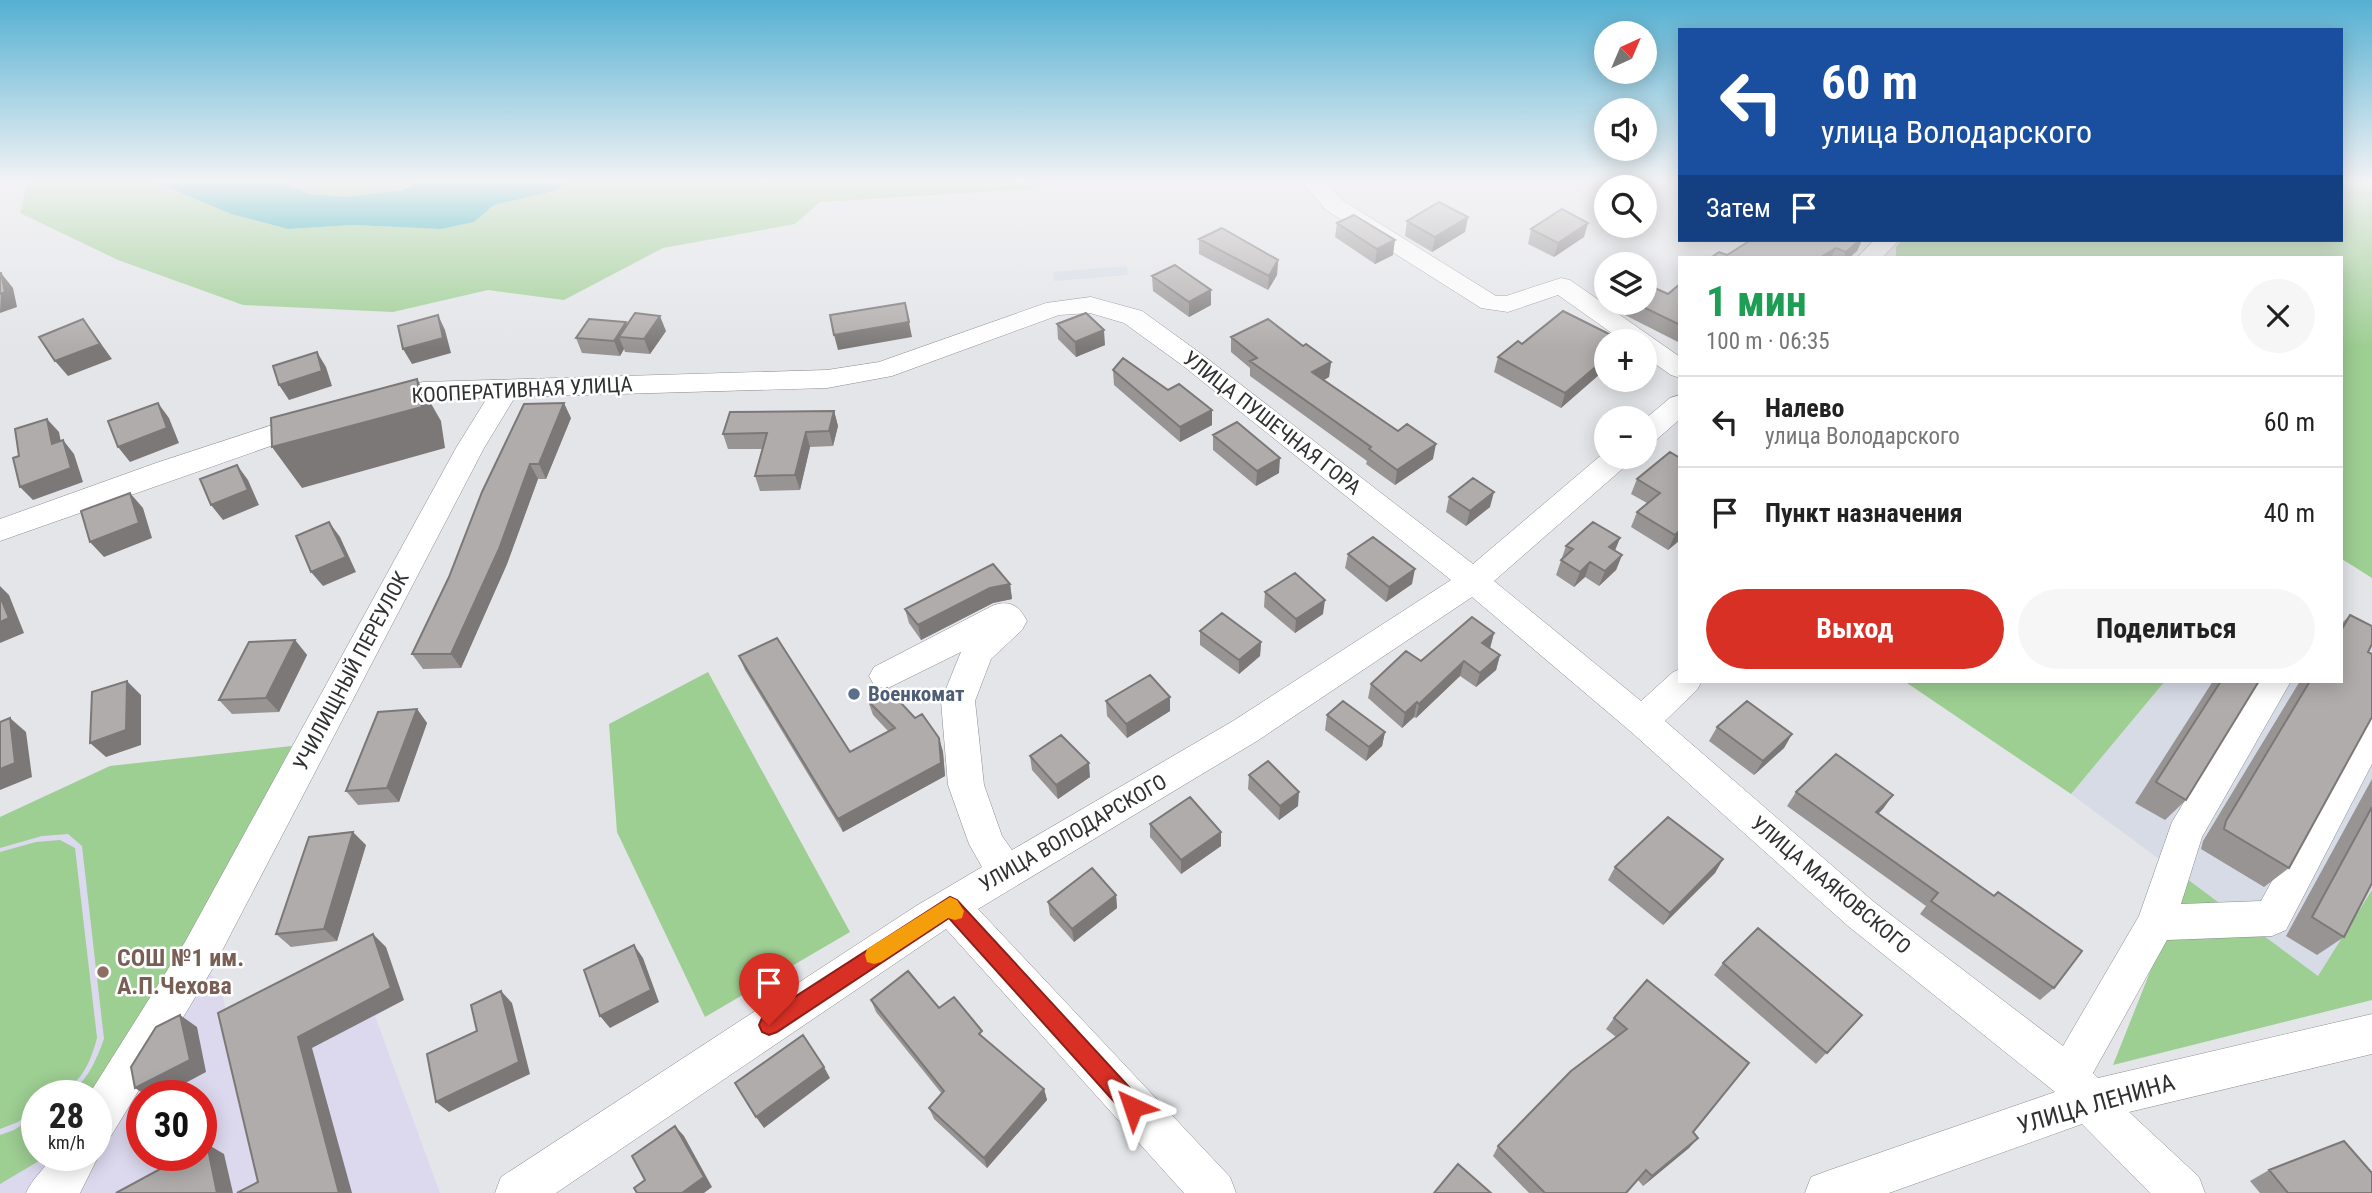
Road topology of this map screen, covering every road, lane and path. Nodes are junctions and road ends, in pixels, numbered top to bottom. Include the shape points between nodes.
1 (1384, 237) edge
2 (1885, 242) edge
3 (1871, 256) edge
4 (1055, 309) joint
5 (1623, 329) edge
6 (1657, 353) edge
7 (1678, 368) edge
8 (506, 390) junction
9 (1678, 406) edge
10 (1657, 424) edge
11 (1604, 469) edge
12 (0, 530) edge
13 (1472, 581) junction
14 (886, 676) dead end
15 (1683, 683) edge
16 (2273, 683) edge
17 (1642, 721) junction
18 (2372, 731) edge
19 (1006, 871) junction
20 (950, 906) junction
21 (2156, 923) junction
22 (2372, 1034) edge
23 (2079, 1089) junction
24 (112, 1096) edge
25 (68, 1171) edge
26 (48, 1193) edge
27 (517, 1193) edge
28 (1214, 1193) edge
29 (1826, 1193) edge
30 (2183, 1193) edge

1 - 5 street via 1490,303 1508,304 1561,285
2 - 3 street
4 - 8 street, КООПЕРАТИВНАЯ УЛИЦА via 883,370 827,379
4 - 13 street, УЛИЦА ПУШЕЧНАЯ ГОРА via 1091,305 1133,317
6 - 7 street
8 - 12 street, КООПЕРАТИВНАЯ УЛИЦА via 423,391 350,409
8 - 24 street, УЧИЛИЩНЫЙ ПЕРЕУЛОК via 470,448 199,955
9 - 10 street
11 - 13 street, УЛИЦА ВОЛОДАРСКОГО
13 - 17 street, УЛИЦА МАЯКОВСКОГО
13 - 19 street, УЛИЦА ВОЛОДАРСКОГО via 1245,731
14 - 19 street via 1004,614 1011,621 977,652 958,701 966,785 987,844
15 - 17 street
16 - 21 street via 2185,833
17 - 23 street, УЛИЦА МАЯКОВСКОГО via 1861,914
18 - 21 street via 2272,918
19 - 20 street, УЛИЦА ВОЛОДАРСКОГО
20 - 27 street, УЛИЦА ВОЛОДАРСКОГО
20 - 28 street
21 - 23 street
22 - 23 street, УЛИЦА ЛЕНИНА
23 - 29 street, УЛИЦА ЛЕНИНА
23 - 30 street, УЛИЦА МАЯКОВСКОГО
25 - 26 street via 59,1186

